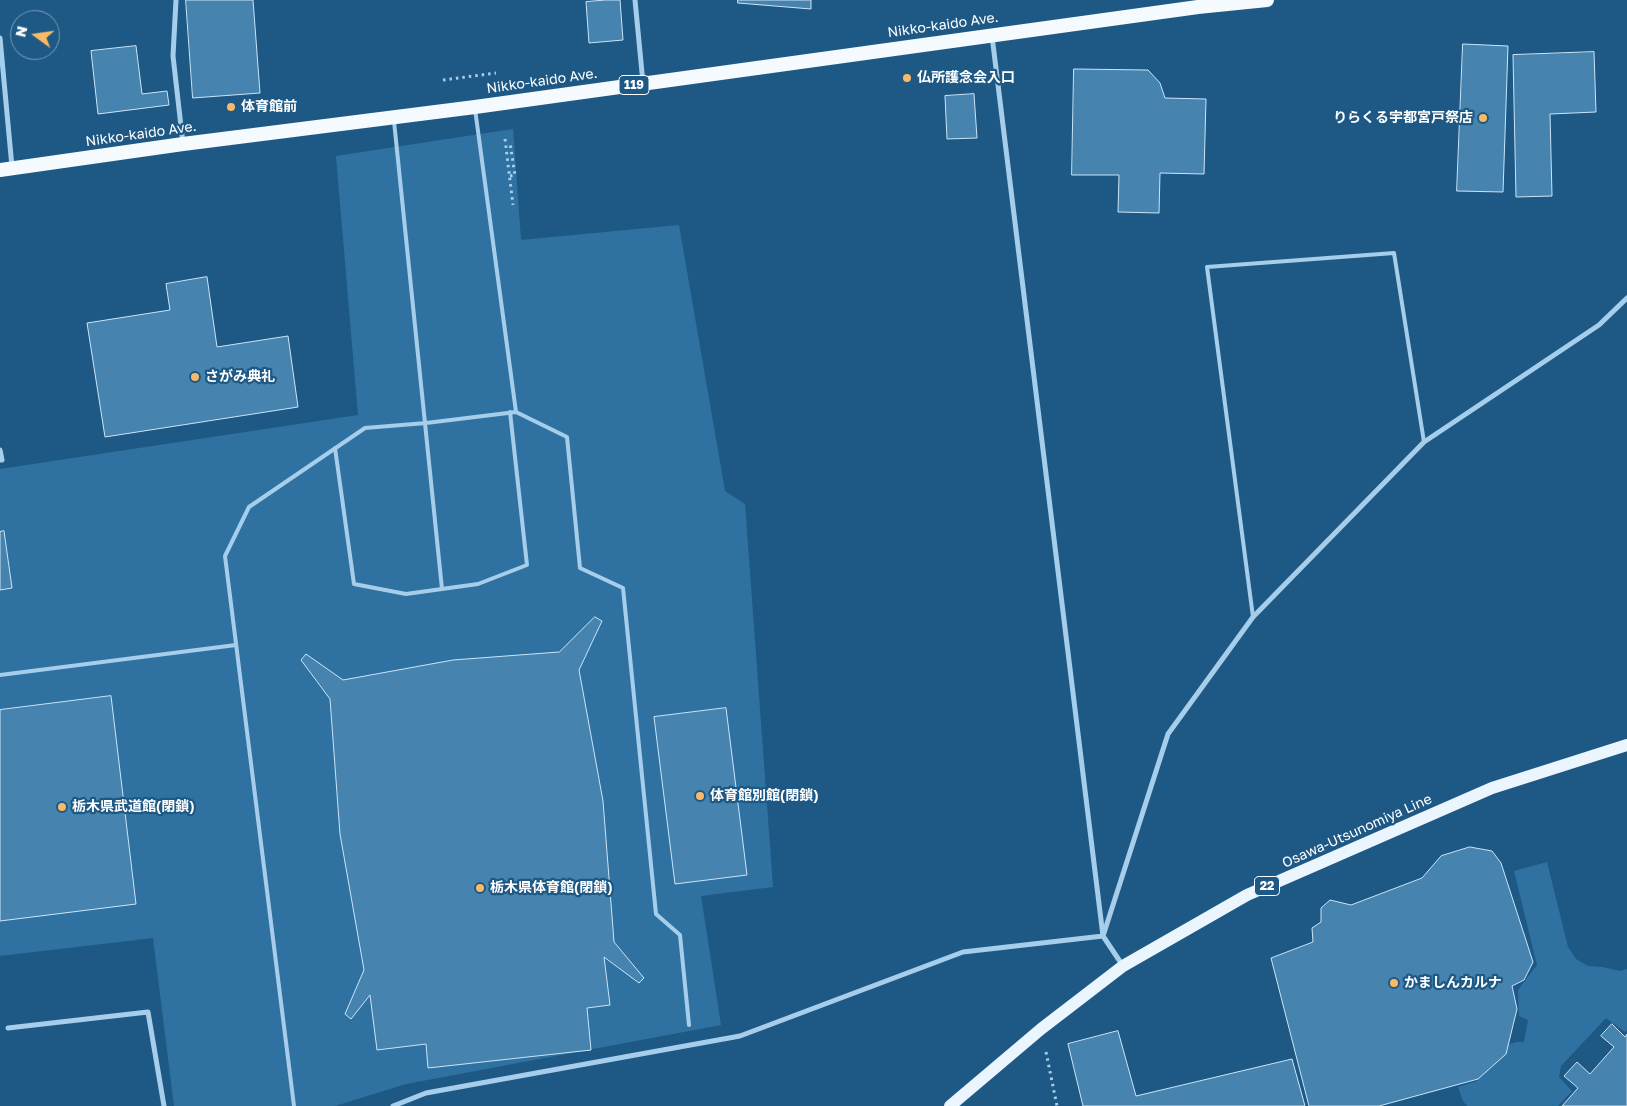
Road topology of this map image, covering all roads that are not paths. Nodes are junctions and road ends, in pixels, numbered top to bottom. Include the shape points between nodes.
1 (176, 0) edge
2 (635, 0) edge
3 (1268, 0) edge
4 (992, 35) junction
5 (0, 38) edge
6 (643, 84) junction
7 (475, 107) junction
8 (394, 118) junction
9 (184, 144) junction
10 (6, 169) edge
11 (1627, 298) edge
12 (510, 412) junction
13 (516, 412) junction
14 (426, 423) junction
15 (1424, 442) junction
16 (335, 448) junction
17 (0, 450) edge
18 (0, 460) edge
19 (442, 589) junction
20 (1253, 618) junction
21 (236, 645) junction
22 (0, 675) edge
23 (1627, 745) edge
24 (1103, 936) junction
25 (1123, 966) junction
26 (689, 1025) dead end
27 (8, 1028) dead end
28 (164, 1106) edge
29 (294, 1106) edge
30 (393, 1106) edge
31 (950, 1106) edge

1 - 9 street via 174,56
2 - 6 street
3 - 4 highway, Nikko-kaido Ave. / 119
4 - 6 highway, Nikko-kaido Ave. / 119
4 - 24 street
5 - 10 street
6 - 7 highway, Nikko-kaido Ave. / 119
7 - 8 highway, Nikko-kaido Ave. / 119
7 - 13 lane
8 - 9 highway, Nikko-kaido Ave. / 119
8 - 14 lane
9 - 10 highway, Nikko-kaido Ave. / 119
11 - 15 street via 1599,325
12 - 13 lane
12 - 14 lane
12 - 19 lane via 527,565 478,584
13 - 26 lane via 567,437 580,568 623,588 656,914 680,935
14 - 16 lane via 365,428
14 - 19 lane
15 - 20 street
15 - 20 lane via 1394,253 1206,267
16 - 19 lane via 354,584 406,594
16 - 21 lane via 248,507 225,556
17 - 18 street
20 - 24 street via 1168,734
21 - 22 lane
21 - 29 lane
23 - 25 main road, Osawa-Utsunomiya Line / 22 via 1492,788 1274,883
24 - 25 street
24 - 30 street via 963,952 740,1036 426,1093
25 - 31 main road, Osawa-Utsunomiya Line / 22
27 - 28 street via 148,1012

